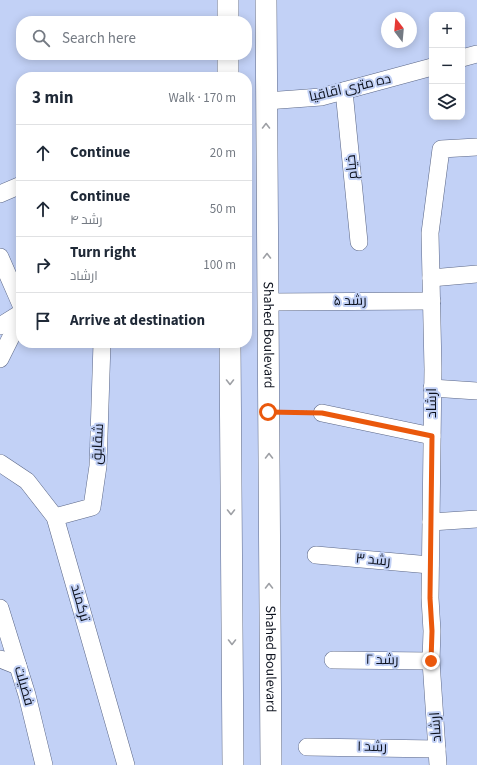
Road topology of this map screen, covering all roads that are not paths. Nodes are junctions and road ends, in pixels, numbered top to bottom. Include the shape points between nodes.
1 (228, 0) edge
2 (266, 0) edge
3 (228, 16) edge
4 (477, 54) edge
5 (465, 57) edge
6 (228, 60) edge
7 (429, 68) edge
8 (228, 72) edge
9 (344, 91) junction
10 (266, 101) junction
11 (477, 147) edge
12 (16, 187) edge
13 (0, 194) edge
14 (359, 242) dead end
15 (0, 257) edge
16 (477, 274) edge
17 (431, 278) junction
18 (16, 294) edge
19 (432, 301) junction
20 (268, 302) junction
21 (16, 316) edge
22 (0, 326) edge
23 (16, 327) edge
24 (102, 348) edge
25 (230, 348) edge
26 (0, 359) edge
27 (432, 388) junction
28 (477, 391) edge
29 (322, 413) road end
30 (432, 436) junction
31 (0, 462) edge
32 (55, 517) junction
33 (477, 518) edge
34 (431, 522) junction
35 (316, 555) dead end
36 (430, 565) junction
37 (0, 608) edge
38 (333, 660) dead end
39 (1, 661) edge
40 (431, 661) junction
41 (18, 666) junction
42 (308, 747) dead end
43 (438, 757) edge
44 (44, 765) edge
45 (126, 765) edge
46 (233, 765) edge
47 (271, 765) edge

1 - 3 main road
2 - 10 main road, Shahed Boulevard
4 - 5 street
6 - 8 main road
7 - 9 street, ده متری اقاقیا
9 - 10 street, ده متری اقاقیا via 321,97
9 - 14 street, خیام
20 -> 10 main road, Shahed Boulevard
11 - 17 street, ارشاد via 441,149 430,232
12 - 13 street
15 - 18 street
16 - 17 street
17 - 19 street, ارشاد
19 - 20 street, رشد ۵
19 - 27 street, ارشاد
47 -> 20 main road, Shahed Boulevard
21 - 22 street
23 - 26 street
24 - 32 street, شقایق via 98,466 92,507
25 -> 46 main road
27 - 28 street
27 - 30 street, ارشاد
29 - 30 street
30 - 34 street, ارشاد
31 - 32 street, ترکمند via 27,481
32 - 45 street, ترکمند
33 - 34 street
34 - 36 street, ارشاد
35 - 36 street, رشد ۳
36 - 40 street, ارشاد
37 - 41 street, فضیلت
38 - 40 street, رشد ۲
39 - 41 street
40 - 43 street, ارشاد
41 - 44 street, فضیلت
42 - 43 street, رشد ۱

